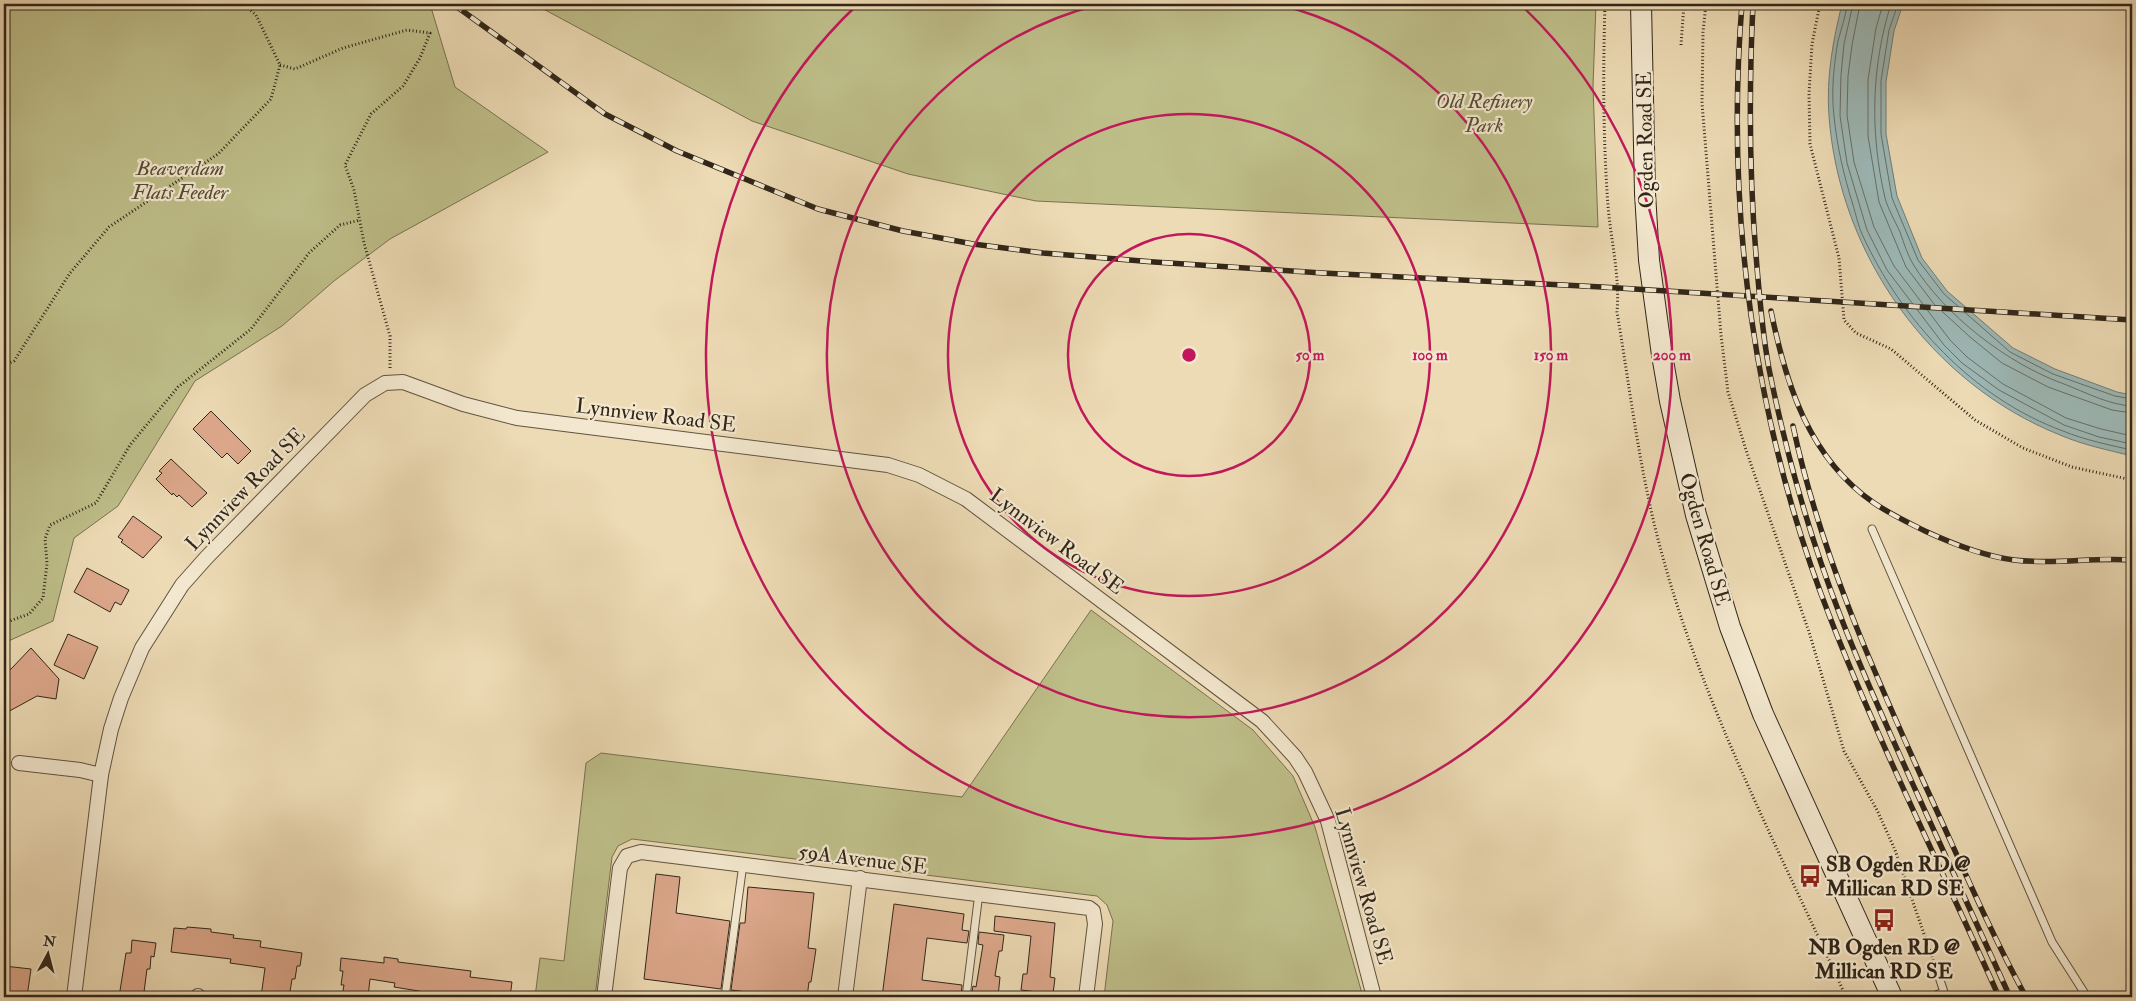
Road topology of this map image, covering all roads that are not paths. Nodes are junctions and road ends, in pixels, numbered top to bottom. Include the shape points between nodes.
1 (1641, 4) edge
2 (1651, 4) edge
3 (1643, 49) junction
4 (1872, 530) dead end
5 (19, 763) dead end
6 (101, 776) junction
7 (743, 864) junction
8 (860, 878) junction
9 (979, 893) junction
10 (1936, 968) road end
11 (74, 997) edge
12 (604, 997) edge
13 (725, 997) edge
14 (845, 997) edge
15 (966, 997) edge
16 (1086, 997) edge
17 (1374, 997) edge
18 (1892, 997) edge
19 (1930, 997) edge
20 (2087, 997) edge

1 - 3 street, Ogden Road SE
2 - 3 street, Ogden Road SE
3 - 18 street, Ogden Road SE via 1649,260 1670,401 1696,515 1730,626 1764,714
4 - 20 lane via 2052,942
5 - 6 street via 80,770
6 - 11 street, Lynnview Road SE
6 - 17 street, Lynnview Road SE via 120,698 142,648 182,585 227,534 365,395 378,386 390,382 410,384 463,404 517,418 888,466 919,475 966,499 1262,721 1295,756 1328,821
7 - 8 street, 59A Avenue SE
7 - 12 street, 59A Avenue SE via 641,852 627,856 620,868
7 - 13 lane
8 - 9 street, 59A Avenue SE
8 - 14 street
9 - 15 lane
9 - 16 street, 59A Avenue SE via 1081,906 1093,911 1095,924
10 - 19 lane via 1944,992

